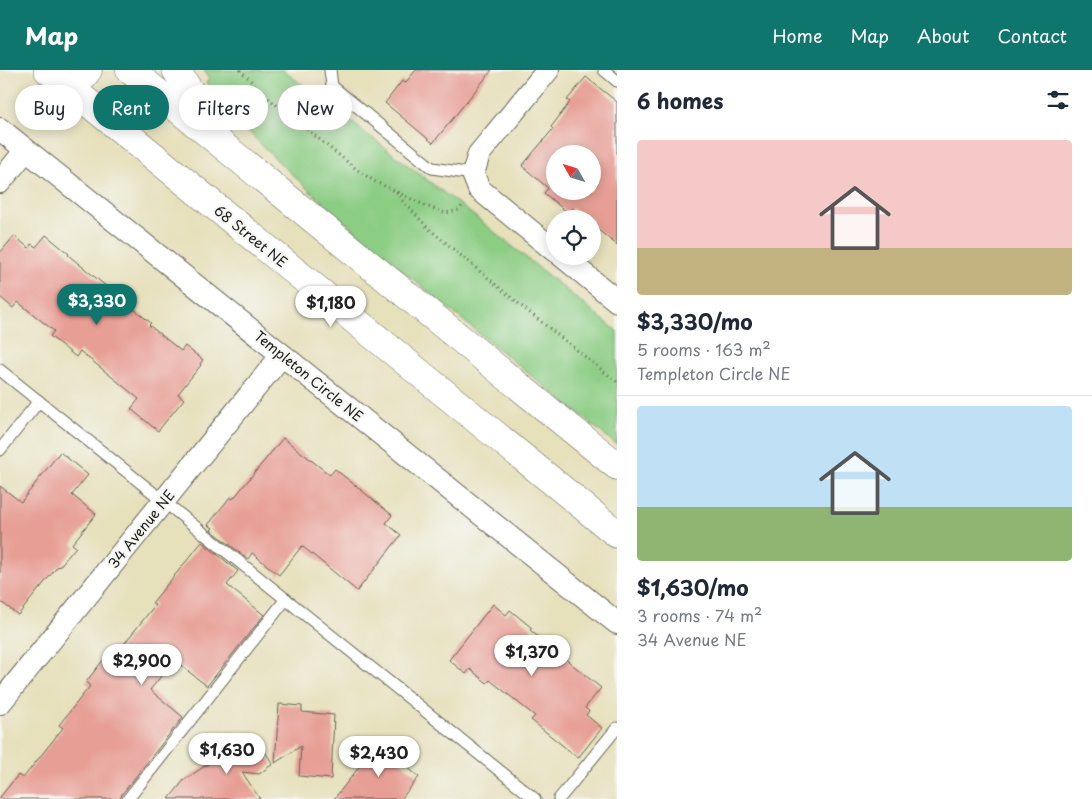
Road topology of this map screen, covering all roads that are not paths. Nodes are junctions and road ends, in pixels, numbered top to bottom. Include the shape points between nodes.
1 (48, 70) edge
2 (130, 70) edge
3 (176, 70) edge
4 (330, 70) edge
5 (548, 70) edge
6 (604, 70) edge
7 (80, 80) edge
8 (617, 81) edge
9 (0, 130) edge
10 (228, 149) junction
11 (26, 150) junction
12 (0, 182) edge
13 (476, 182) junction
14 (546, 243) edge
15 (573, 265) edge
16 (617, 301) edge
17 (282, 355) junction
18 (0, 370) edge
19 (39, 401) junction
20 (0, 450) edge
21 (617, 466) edge
22 (164, 501) junction
23 (617, 534) edge
24 (286, 599) junction
25 (617, 623) edge
26 (0, 702) edge
27 (617, 728) edge
28 (128, 799) edge
29 (535, 799) edge
30 (559, 799) edge

1 - 7 main road, 68 Street NE
2 - 10 main road
3 - 10 main road
4 - 13 lane via 332,86 432,168
5 - 13 street via 479,154
6 - 8 lane
7 - 23 main road, 68 Street NE
9 - 11 street, Templeton Circle NE
10 - 21 main road
11 - 12 street
11 - 17 street, Templeton Circle NE
13 - 14 street
15 - 16 street
17 - 22 street, 34 Avenue NE
17 - 25 street, Templeton Circle NE
18 - 19 lane
19 - 20 lane
19 - 22 lane
22 - 24 lane
22 - 26 street, 34 Avenue NE
24 - 28 lane
24 - 29 lane
27 - 30 lane

